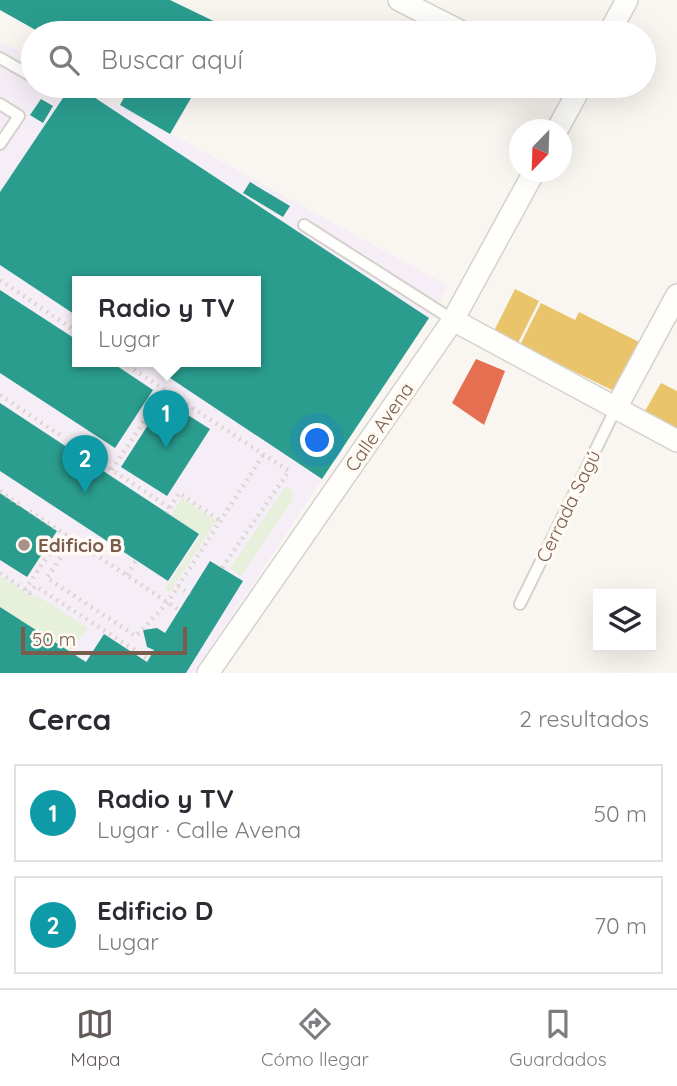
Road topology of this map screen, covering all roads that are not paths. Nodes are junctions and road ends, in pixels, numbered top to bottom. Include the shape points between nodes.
1 (399, 0) edge
2 (627, 0) edge
3 (440, 21) edge
4 (616, 21) edge
5 (0, 58) edge
6 (21, 69) edge
7 (570, 98) edge
8 (0, 104) edge
9 (561, 119) edge
10 (0, 144) edge
11 (529, 182) edge
12 (304, 225) dead end
13 (677, 295) edge
14 (453, 320) junction
15 (616, 408) junction
16 (677, 441) edge
17 (520, 604) dead end
18 (208, 673) edge

1 - 3 street
2 - 4 street
5 - 6 lane
7 - 9 street
8 - 10 lane via 19,116
11 - 14 street, Calle Avena
12 - 14 lane
13 - 15 street
14 - 15 street
14 - 18 street, Calle Avena
15 - 16 street
15 - 17 lane, Cerrada Sagú

